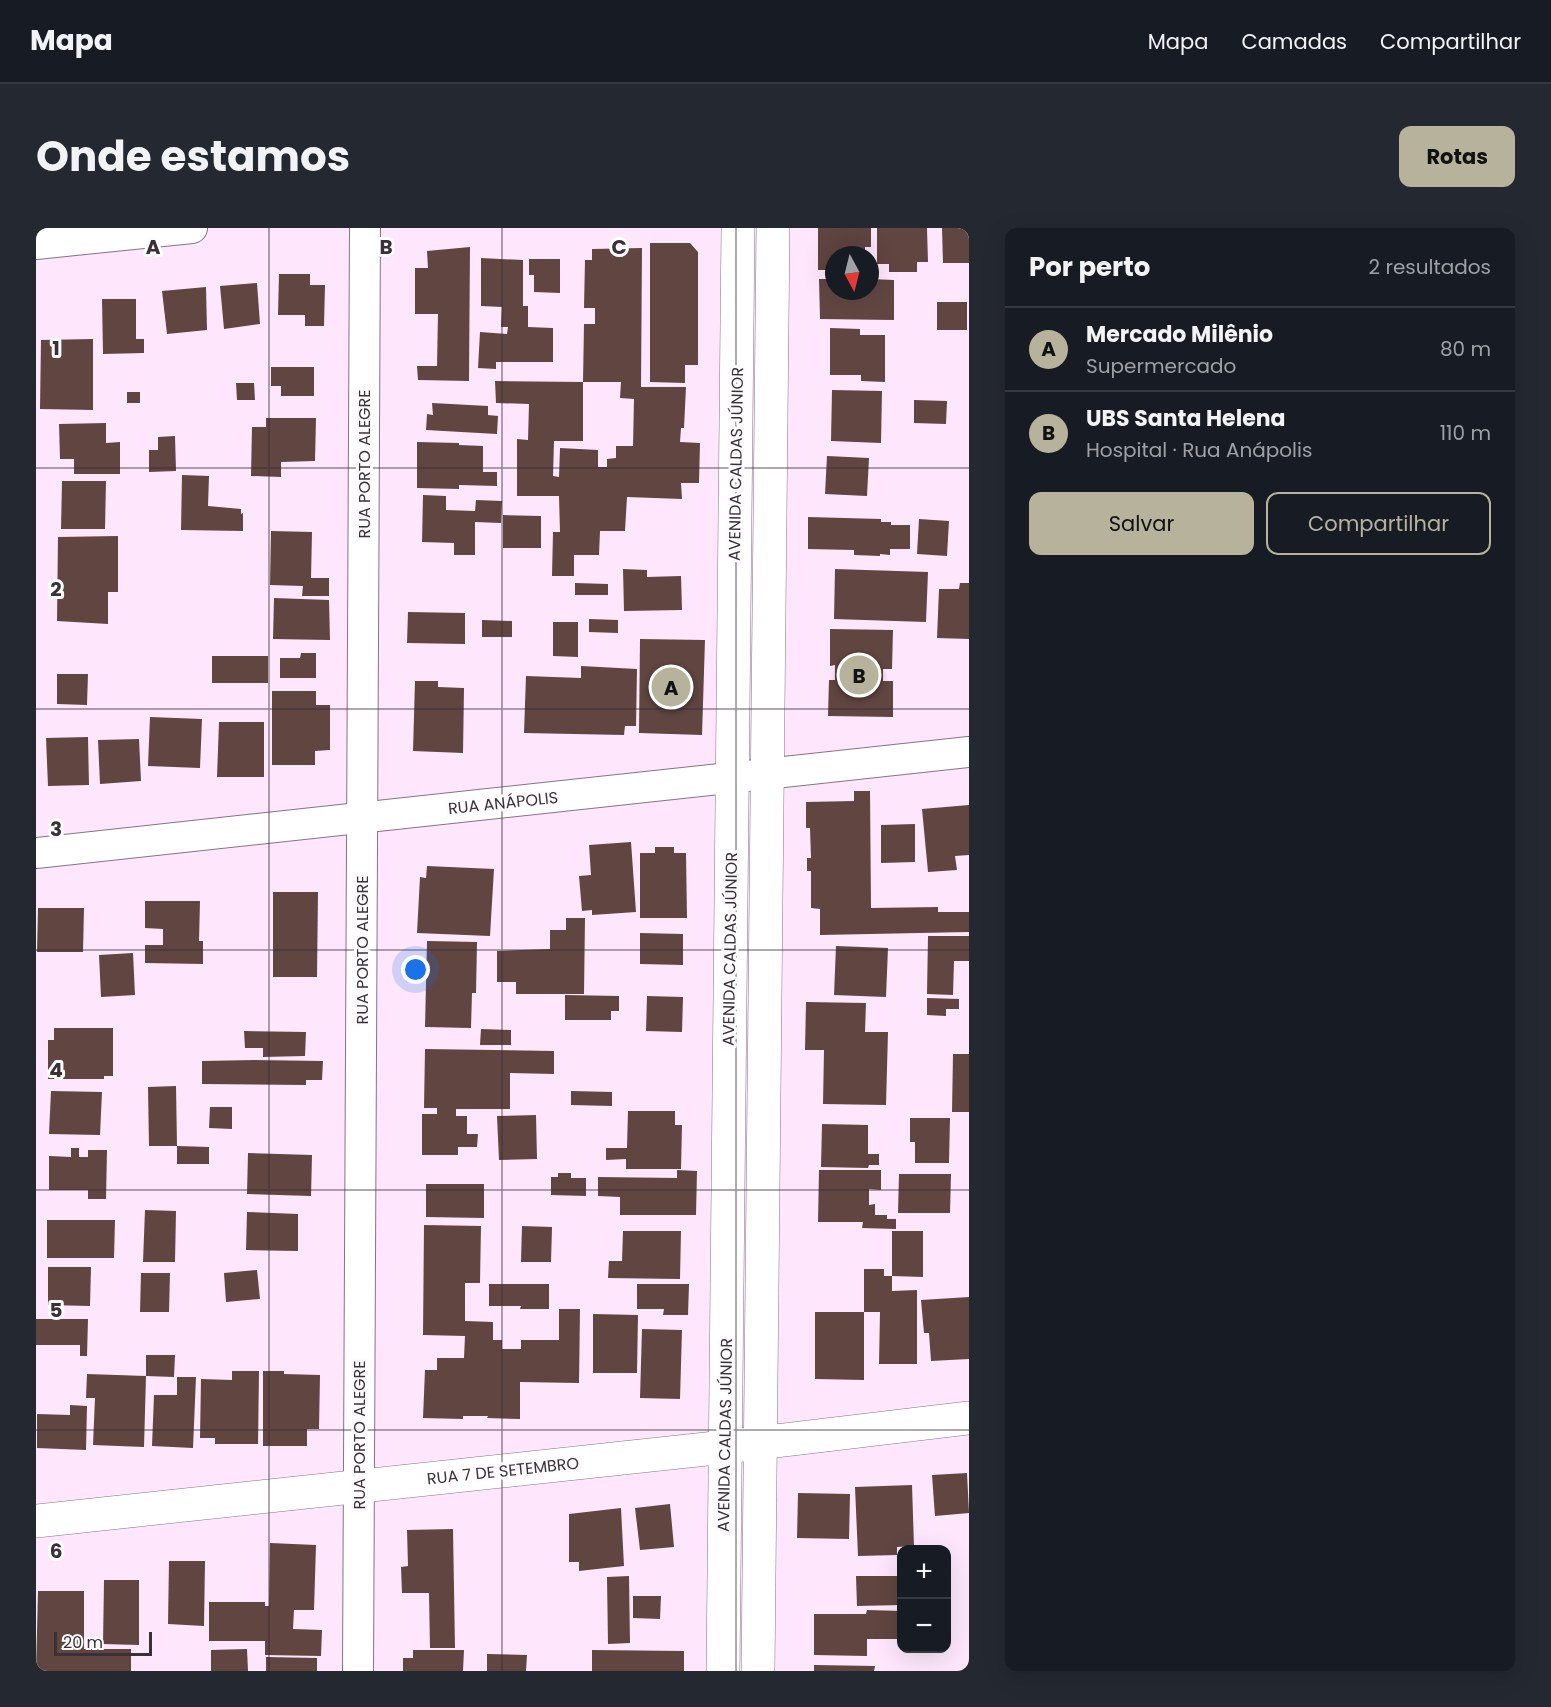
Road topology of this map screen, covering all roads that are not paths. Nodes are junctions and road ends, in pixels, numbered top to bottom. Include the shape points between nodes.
1 (192, 228) edge
2 (365, 228) edge
3 (738, 228) edge
4 (773, 228) edge
5 (36, 244) edge
6 (969, 752) edge
7 (768, 774) junction
8 (732, 778) junction
9 (362, 818) junction
10 (36, 853) edge
11 (969, 1418) edge
12 (760, 1443) junction
13 (725, 1447) junction
14 (358, 1487) junction
15 (36, 1521) edge
16 (358, 1671) edge
17 (723, 1671) edge
18 (758, 1671) edge

1 - 5 street
2 - 9 street, RUA PORTO ALEGRE
3 - 8 main road, AVENIDA CALDAS JÚNIOR
4 - 7 main road, AVENIDA CALDAS JÚNIOR
6 - 7 street, RUA ANÁPOLIS
7 - 8 street, RUA ANÁPOLIS
7 - 12 main road, AVENIDA CALDAS JÚNIOR
8 - 9 street, RUA ANÁPOLIS
8 - 13 main road, AVENIDA CALDAS JÚNIOR
9 - 10 street, RUA ANÁPOLIS
9 - 14 street, RUA PORTO ALEGRE
11 - 12 main road, RUA 7 DE SETEMBRO
12 - 13 main road, RUA 7 DE SETEMBRO
12 - 18 main road, AVENIDA CALDAS JÚNIOR
13 - 14 main road, RUA 7 DE SETEMBRO
13 - 17 main road, AVENIDA CALDAS JÚNIOR
14 - 15 main road, RUA 7 DE SETEMBRO
14 - 16 street, RUA PORTO ALEGRE

